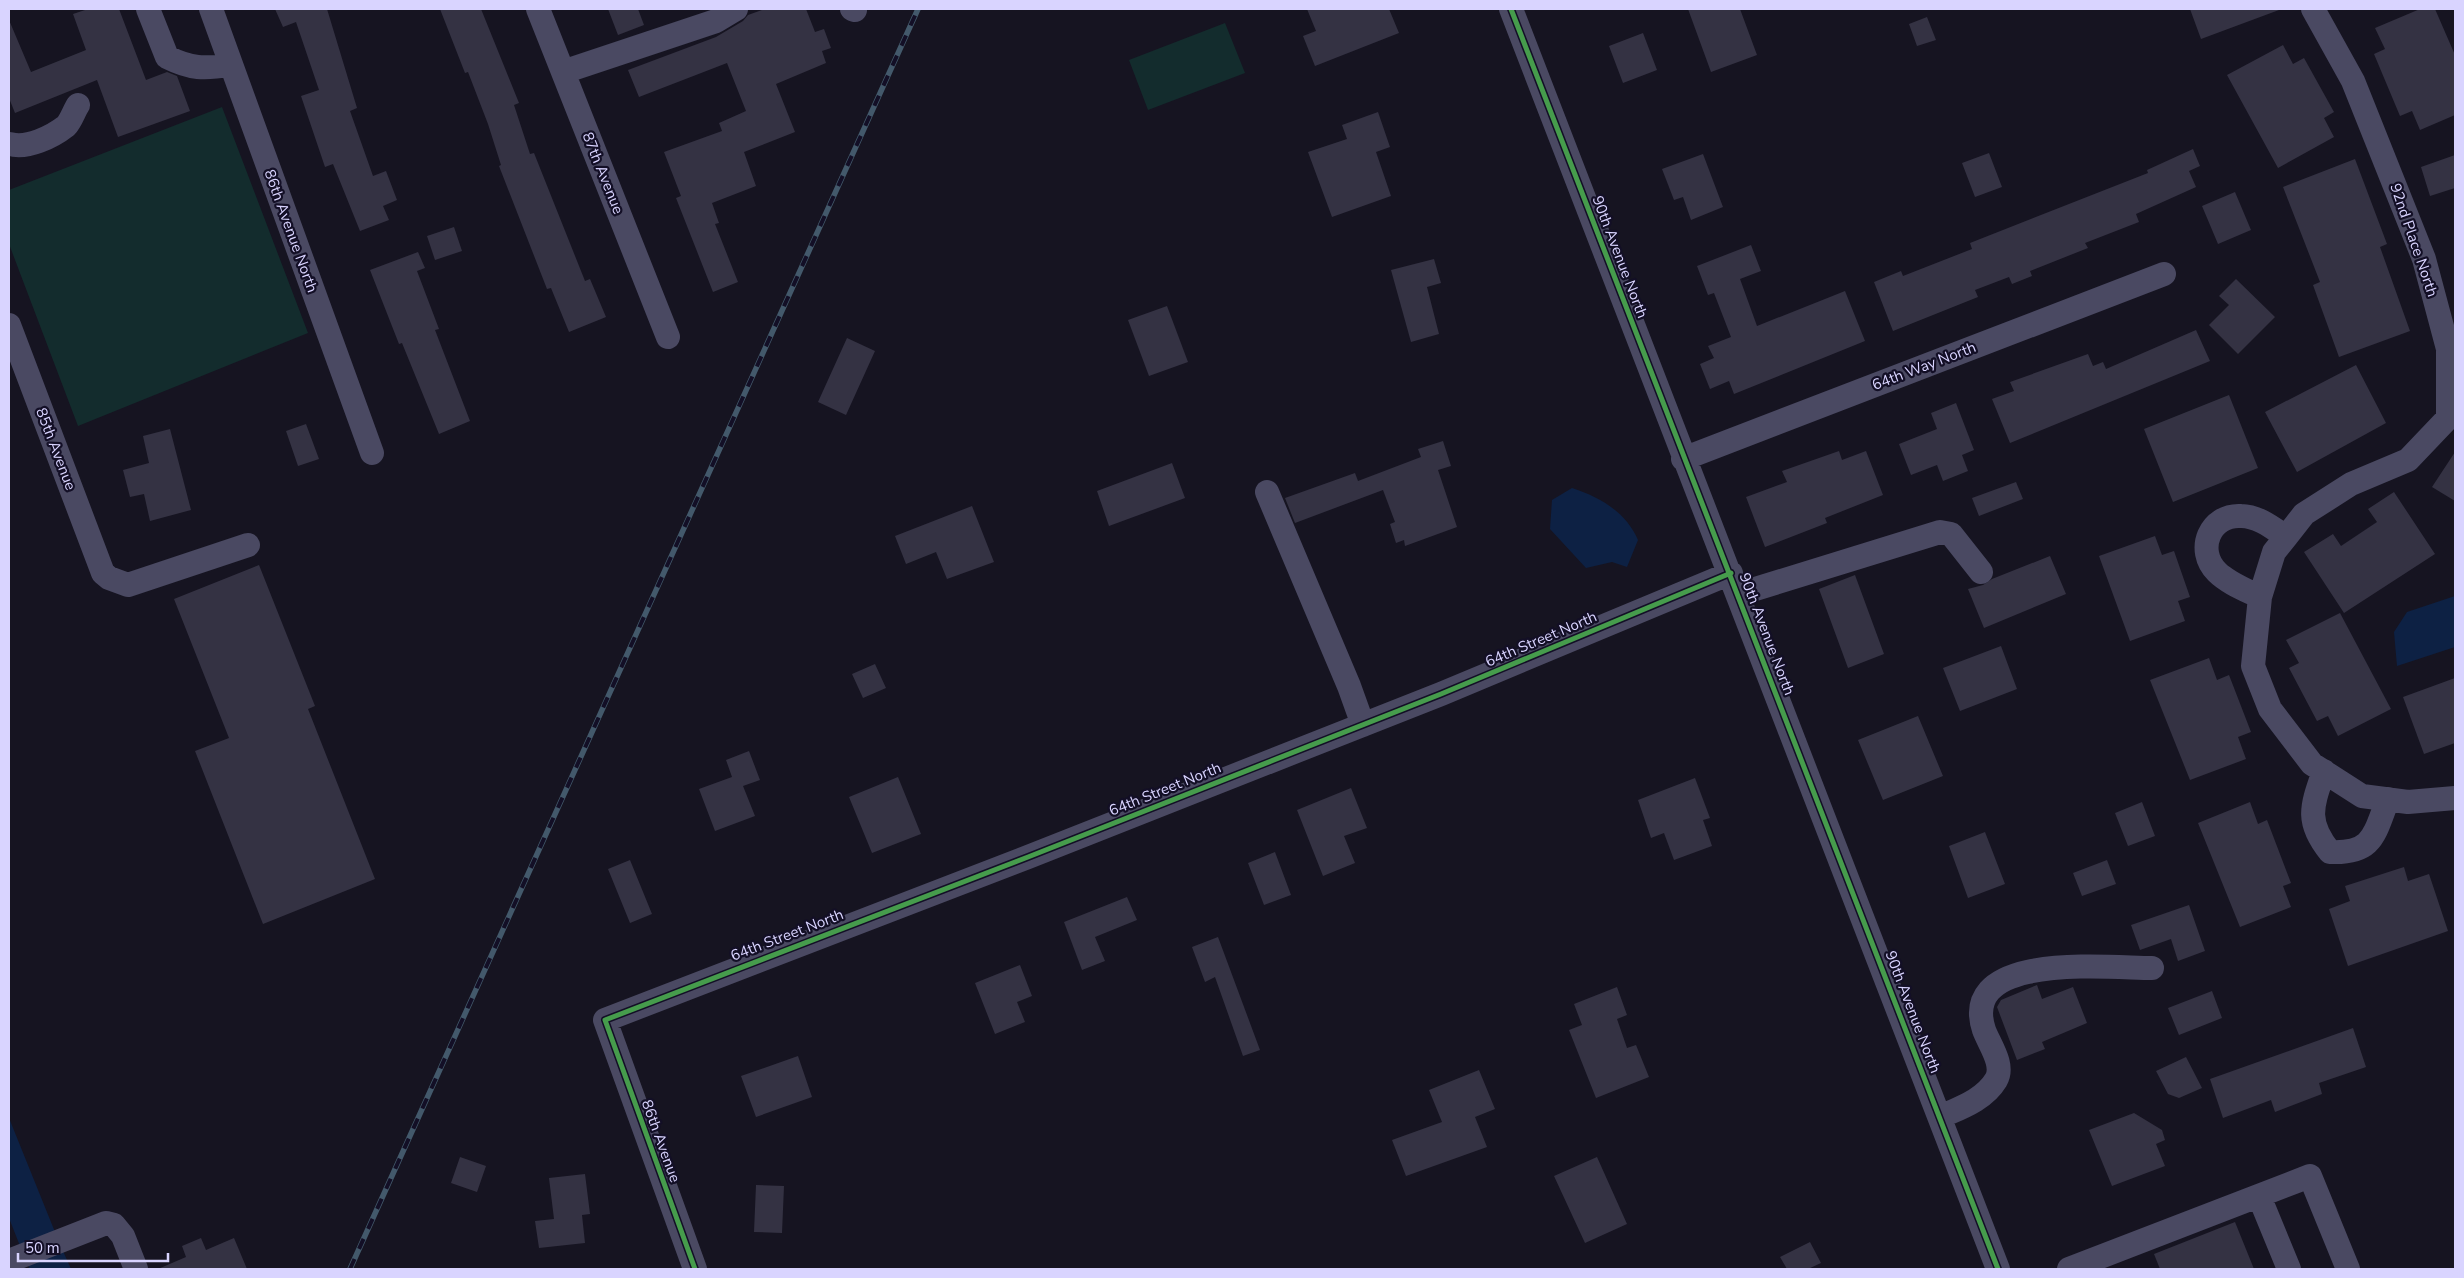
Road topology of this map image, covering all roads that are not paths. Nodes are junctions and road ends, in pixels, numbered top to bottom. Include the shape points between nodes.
1 (148, 9) edge
2 (211, 9) edge
3 (538, 9) edge
4 (736, 9) edge
5 (1511, 9) edge
6 (2312, 9) edge
7 (230, 65) junction
8 (563, 72) junction
9 (78, 105) dead end
10 (9, 139) edge
11 (2164, 274) dead end
12 (9, 325) edge
13 (668, 337) dead end
14 (372, 453) dead end
15 (1683, 459) junction
16 (1266, 492) dead end
17 (2286, 537) junction
18 (248, 545) dead end
19 (1981, 572) dead end
20 (1735, 584) junction
21 (2260, 597) junction
22 (1363, 725) junction
23 (2324, 771) junction
24 (2455, 798) edge
25 (2388, 799) junction
26 (2152, 968) dead end
27 (605, 1020) joint
28 (1940, 1117) junction
29 (2259, 1196) junction
30 (9, 1261) edge
31 (136, 1269) edge
32 (695, 1269) edge
33 (1998, 1269) edge
34 (2069, 1269) edge
35 (2289, 1269) edge
36 (2348, 1269) edge

1 - 7 street via 167,57 186,67
2 - 7 street, 86th Avenue North
3 - 8 street, 87th Avenue
4 - 8 street via 716,20
5 - 15 street, 90th Avenue North
6 - 17 street, 92nd Place North via 2352,81 2424,259 2448,349 2448,418 2408,460 2351,484 2304,514
7 - 14 street, 86th Avenue North
8 - 13 street, 87th Avenue
9 - 10 street via 67,125 44,138 21,147
11 - 15 street, 64th Way North
12 - 18 street, 85th Avenue via 103,573 128,585
15 - 20 street, 90th Avenue North
16 - 22 street
17 - 21 street, 92nd Place North via 2274,552
17 - 21 street via 2254,518 2239,515 2221,520 2208,534 2207,554 2216,572
19 - 20 street, 64th Street North via 1952,534 1940,532
20 - 22 street, 64th Street North
20 - 28 street, 90th Avenue North
21 - 23 street, 92nd Place North via 2253,666 2270,709 2312,764
22 - 27 street, 64th Street North
23 - 25 street, 92nd Place North via 2362,796
23 - 25 street via 2312,806 2318,837 2330,852 2350,853 2370,843
24 - 25 street, 92nd Place North via 2408,802
26 - 28 street via 2036,970 1997,982 1983,1000 1981,1012 1999,1069 1997,1079 1974,1102
27 - 32 street, 86th Avenue
28 - 33 street, 90th Avenue North
29 - 34 street
29 - 35 street
29 - 36 street via 2310,1176
30 - 31 street via 106,1223 114,1225 123,1236

